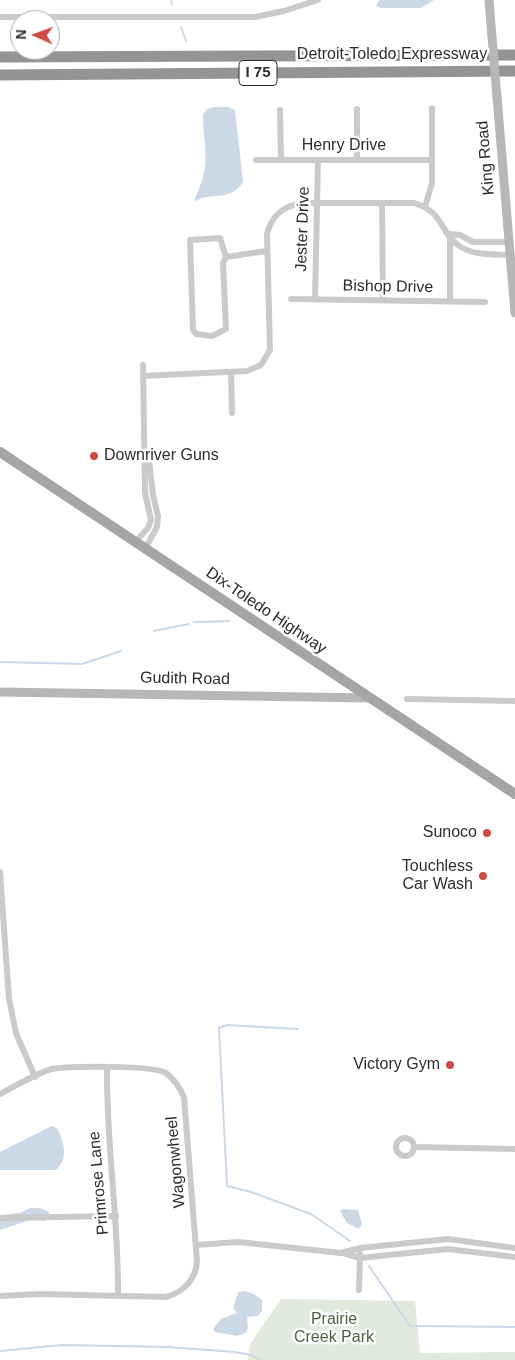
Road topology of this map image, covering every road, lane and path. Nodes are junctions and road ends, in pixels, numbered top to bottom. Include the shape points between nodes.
1 (318, 0) edge
2 (489, 0) edge
3 (0, 17) edge
4 (515, 55) edge
5 (0, 57) edge
6 (515, 70) edge
7 (0, 75) edge
8 (432, 108) dead end
9 (357, 109) dead end
10 (280, 110) dead end
11 (256, 160) dead end
12 (281, 160) junction
13 (318, 160) junction
14 (357, 160) junction
15 (432, 160) junction
16 (316, 203) junction
17 (382, 203) junction
18 (425, 207) junction
19 (450, 234) junction
20 (509, 242) junction
21 (266, 251) junction
22 (511, 255) junction
23 (226, 257) junction
24 (291, 299) dead end
25 (315, 300) junction
26 (383, 300) junction
27 (450, 301) junction
28 (485, 302) dead end
29 (515, 313) edge
30 (143, 365) dead end
31 (231, 372) junction
32 (143, 376) junction
33 (232, 413) dead end
34 (0, 452) edge
35 (148, 474) junction
36 (153, 495) junction
37 (146, 497) junction
38 (135, 542) junction
39 (145, 549) junction
40 (0, 692) edge
41 (369, 698) junction
42 (407, 699) dead end
43 (515, 701) edge
44 (515, 794) edge
45 (0, 872) edge
46 (107, 1068) junction
47 (35, 1076) junction
48 (0, 1094) edge
49 (414, 1147) dead end
50 (515, 1149) edge
51 (116, 1216) junction
52 (0, 1218) edge
53 (418, 1242) junction
54 (469, 1242) junction
55 (196, 1245) junction
56 (360, 1248) junction
57 (515, 1248) edge
58 (468, 1251) junction
59 (420, 1252) junction
60 (341, 1253) junction
61 (515, 1257) edge
62 (360, 1258) junction
63 (359, 1290) dead end
64 (0, 1296) edge
65 (118, 1296) junction

1 - 3 street via 284,12 255,17
2 - 20 street, King Road, bridge
4 - 5 highway, Detroit-Toledo Expressway / I 75
6 - 7 highway, Detroit-Toledo Expressway / I 75
8 - 15 street
9 - 14 street
10 - 12 street
11 - 12 street, Henry Drive
12 - 13 street, Henry Drive
13 - 14 street, Henry Drive
13 - 16 street, Jester Drive
14 - 15 street, Henry Drive
15 - 18 street via 432,183
16 - 17 street
16 - 21 street via 294,204 277,213 269,228
16 - 25 street, Jester Drive
17 - 18 street via 414,203
17 - 26 street
18 - 19 street
19 - 20 street via 474,242
19 - 22 street via 457,245 472,252
19 - 27 street
20 - 22 street, King Road
21 - 23 street
21 - 31 street via 270,350 258,367
22 - 29 street, King Road
23 - 23 street via 223,263 226,329 212,336 196,334 193,330 190,240 220,238
24 - 25 street, Bishop Drive
25 - 26 street, Bishop Drive
26 - 27 street, Bishop Drive
27 - 28 street, Bishop Drive
30 - 32 street
31 - 32 street
31 - 33 street
32 - 35 street
34 - 38 main road, Dix-Toledo Highway
35 - 36 street
35 - 37 street
36 - 37 street
36 - 39 street via 157,527
37 - 38 street via 151,520
38 - 39 main road, Dix-Toledo Highway
39 - 41 main road, Dix-Toledo Highway
40 - 41 street, Gudith Road
41 - 44 main road, Dix-Toledo Highway
42 - 43 street
45 - 47 street via 10,1007 16,1033
46 - 47 street via 62,1068
46 - 51 street, Primrose Lane via 106,1106
46 - 55 street, Wagonwheel via 154,1069 166,1073 184,1098
47 - 48 street
49 - 50 street
51 - 52 street
51 - 65 street, Primrose Lane
53 - 54 street via 448,1239
53 - 56 street
53 - 59 street
54 - 57 street
54 - 58 street
55 - 60 street via 240,1242
55 - 65 street, Wagonwheel via 193,1277 179,1291 164,1297
56 - 60 street
56 - 62 street
58 - 59 street
58 - 61 street
59 - 62 street
60 - 62 street
62 - 63 street
64 - 65 street

